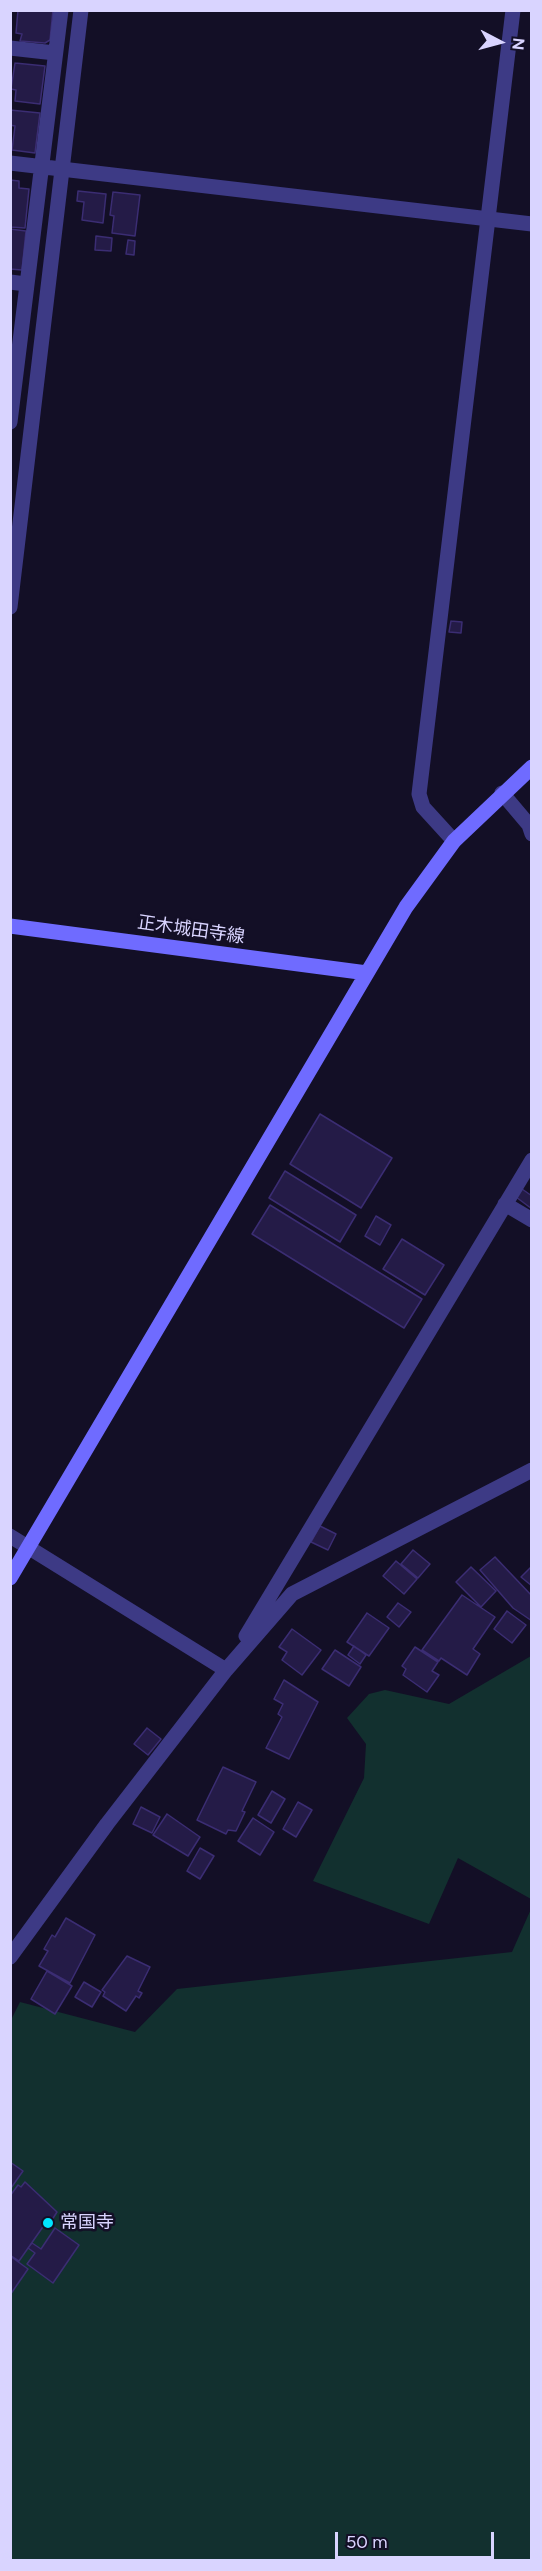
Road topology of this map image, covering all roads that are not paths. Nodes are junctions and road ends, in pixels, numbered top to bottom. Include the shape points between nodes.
1 (61, 10) edge
2 (81, 10) edge
3 (513, 10) edge
4 (10, 48) edge
5 (55, 53) junction
6 (10, 163) edge
7 (40, 166) junction
8 (62, 169) junction
9 (489, 219) junction
10 (531, 224) edge
11 (18, 283) edge
12 (10, 422) edge
13 (10, 607) edge
14 (531, 767) edge
15 (502, 793) junction
16 (531, 827) edge
17 (454, 841) junction
18 (10, 926) edge
19 (367, 973) junction
20 (531, 1160) edge
21 (505, 1204) junction
22 (531, 1220) edge
23 (531, 1470) edge
24 (10, 1536) edge
25 (29, 1547) junction
26 (10, 1578) edge
27 (226, 1670) junction
28 (10, 1958) edge

1 - 5 street
2 - 8 street
3 - 9 street
4 - 5 street
5 - 7 street
6 - 7 street
7 - 8 street
7 - 11 street
8 - 9 street
8 - 13 street
9 - 10 street
9 - 17 street via 420,794 423,807
11 - 12 street
14 - 15 street
15 - 16 street
15 - 17 street
17 - 19 street via 406,907
18 - 19 street, 正木城田寺線
19 - 25 street
20 - 21 street
21 - 22 street
21 - 27 street
23 - 27 street via 292,1594
24 - 25 street
25 - 26 street
25 - 27 street
27 - 28 street

